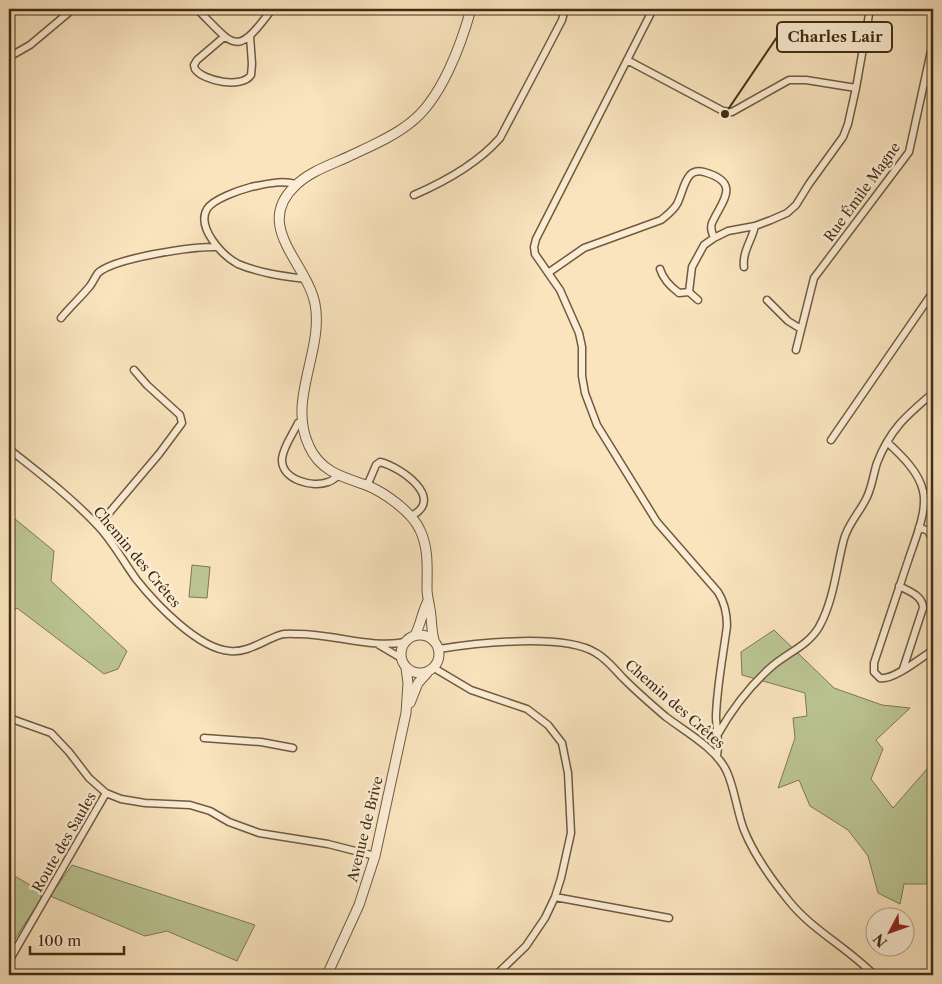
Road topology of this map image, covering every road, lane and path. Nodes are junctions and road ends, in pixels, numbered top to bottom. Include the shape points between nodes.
1 (73, 9) edge
2 (197, 9) edge
3 (272, 9) edge
4 (471, 9) edge
5 (565, 9) edge
6 (653, 9) edge
7 (870, 9) edge
8 (250, 36) junction
9 (224, 37) junction
10 (933, 42) edge
11 (9, 57) edge
12 (627, 60) junction
13 (856, 88) junction
14 (296, 184) junction
15 (414, 195) dead end
16 (755, 226) junction
17 (714, 238) junction
18 (217, 247) junction
19 (744, 267) dead end
20 (660, 269) dead end
21 (548, 273) junction
22 (305, 280) junction
23 (689, 292) junction
24 (933, 292) edge
25 (698, 300) dead end
26 (768, 300) dead end
27 (61, 318) dead end
28 (801, 329) junction
29 (796, 350) dead end
30 (134, 370) dead end
31 (933, 393) edge
32 (303, 421) junction
33 (832, 440) dead end
34 (887, 442) junction
35 (9, 449) edge
36 (338, 476) junction
37 (367, 486) junction
38 (933, 495) edge
39 (924, 497) junction
40 (411, 516) junction
41 (98, 526) junction
42 (919, 527) junction
43 (933, 540) edge
44 (900, 586) junction
45 (428, 601) junction
46 (415, 635) junction
47 (434, 640) junction
48 (405, 642) junction
49 (376, 644) junction
50 (439, 649) junction
51 (933, 650) edge
52 (401, 658) junction
53 (406, 668) junction
54 (903, 669) junction
55 (431, 671) junction
56 (406, 713) junction
57 (9, 718) edge
58 (718, 735) junction
59 (204, 738) dead end
60 (293, 748) dead end
61 (717, 755) junction
62 (106, 793) junction
63 (375, 856) junction
64 (555, 897) junction
65 (668, 918) dead end
66 (9, 961) edge
67 (865, 966) junction
68 (328, 975) edge
69 (496, 975) edge
70 (862, 975) edge
71 (874, 975) edge

1 - 11 street via 30,45
2 - 9 street
3 - 8 street
4 - 14 street via 461,41 436,95 420,114 410,124
5 - 15 street via 500,138 435,186
6 - 12 street
7 - 13 street
8 - 9 street via 245,41 236,42
8 - 9 street via 251,75 245,80 230,82 200,74 194,65
10 - 28 street, Rue Émile Magne via 909,152 814,278
12 - 13 street via 723,111 732,112 789,80
12 - 21 street via 536,239 535,254
13 - 16 street via 843,137 803,196 787,212
14 - 18 street via 287,181 261,185 211,204 205,218
14 - 22 street via 280,206 279,217 283,238
16 - 17 street via 728,231
16 - 19 street
17 - 21 street via 712,224 724,203 727,189 715,176 695,172 690,175 677,204 661,220 584,248
17 - 23 street via 697,256
18 - 22 street via 245,266
18 - 27 street via 158,254 111,266 98,273
20 - 23 street via 675,290
21 - 58 street via 560,290 579,333 585,393 597,425 657,522 724,602 727,626 717,702
22 - 32 street via 312,293 316,315 301,411
23 - 25 street
24 - 33 street
26 - 28 street via 788,321
28 - 29 street, Rue Émile Magne
30 - 41 street via 180,415 182,423
31 - 34 street via 899,423
32 - 36 street via 312,451
32 - 36 street via 298,423 282,459 288,473 296,480 318,484
34 - 39 street via 910,466
34 - 58 street via 876,464 866,499 845,536 830,603 819,628 809,641 771,667
35 - 41 street, Chemin des Crêtes
36 - 37 street
37 - 40 street via 398,504
37 - 40 street via 380,462 389,464 413,480 424,497 423,508
38 - 39 street
39 - 42 street
40 - 45 street via 425,542
41 - 49 street, Chemin des Crêtes via 150,594 188,631 217,649 232,652 247,649 283,634
42 - 43 street via 928,531
42 - 44 street
44 - 54 street via 917,596 923,604
44 - 54 street via 873,667 876,675 884,678
45 - 46 street
45 - 47 street
46 - 47 street via 425,635
46 - 48 street
47 - 50 street
48 - 49 street, Chemin des Crêtes
48 - 52 street
49 - 52 street, Chemin des Crêtes
50 - 55 street via 440,656
50 - 61 street, Chemin des Crêtes via 550,642 586,648 605,660 664,715
51 - 54 street
52 - 53 street
53 - 55 street via 420,674
53 - 56 street
55 - 56 street via 418,683
55 - 64 street via 471,690 527,709 548,725 562,743 568,773 571,833
56 - 63 street, Avenue de Brive
57 - 62 street via 51,733 88,778
58 - 61 street
59 - 60 street
61 - 67 street, Chemin des Crêtes via 727,772 750,846 804,918
62 - 63 street, Route des Saules via 145,803 190,805 260,833 328,844
62 - 66 street, Route des Saules
63 - 68 street, Avenue de Brive via 359,905
64 - 65 street
64 - 69 street via 526,946
67 - 70 street
67 - 71 street, Chemin des Crêtes

